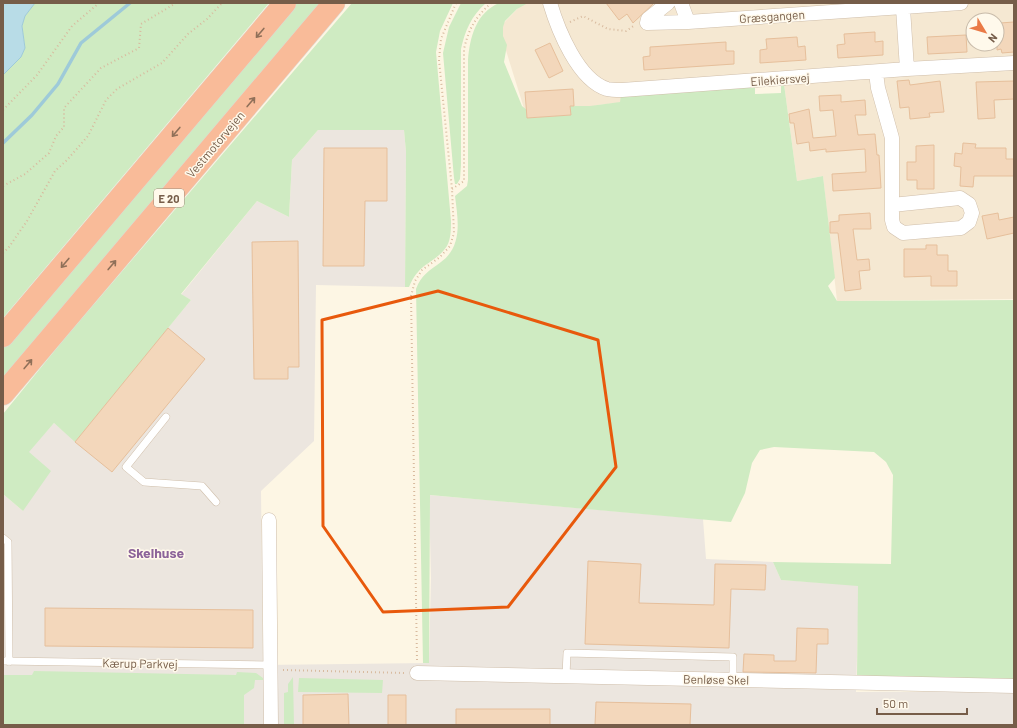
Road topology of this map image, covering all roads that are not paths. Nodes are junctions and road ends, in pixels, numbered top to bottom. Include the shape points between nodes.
1 (285, 3) edge
2 (334, 3) edge
3 (550, 3) edge
4 (668, 3) edge
5 (681, 3) edge
6 (961, 3) edge
7 (903, 8) junction
8 (688, 22) junction
9 (1014, 64) edge
10 (907, 69) junction
11 (876, 73) junction
12 (892, 205) junction
13 (3, 336) edge
14 (3, 394) edge
15 (166, 417) dead end
16 (216, 502) dead end
17 (269, 520) dead end
18 (3, 538) edge
19 (6, 661) edge
20 (270, 668) junction
21 (417, 674) road end
22 (566, 676) junction
23 (733, 680) junction
24 (1014, 686) edge
25 (271, 725) edge

1 -> 13 highway
14 -> 2 highway, Vestmotorvejen / E 20
3 - 11 street, Eilekiersvej via 580,68 592,81 607,89
4 - 8 street, Græsgangen via 648,19 647,23
5 - 8 street
6 - 7 street, Græsgangen
7 - 8 street, Græsgangen
7 - 10 street
9 - 10 street, Eilekiersvej
10 - 11 street, Eilekiersvej
11 - 12 street via 892,138
12 - 12 street via 892,224 896,230 903,233 961,228 969,222 972,213 968,204 960,198
15 - 16 lane via 126,468 144,482 202,486
17 - 20 street
18 - 19 lane, Kærup Parkvej via 8,542
19 - 20 lane, Kærup Parkvej
20 - 25 street
21 - 22 street, Benløse Skel
22 - 23 street, Benløse Skel
22 - 23 lane via 567,653 733,657
23 - 24 street, Benløse Skel

